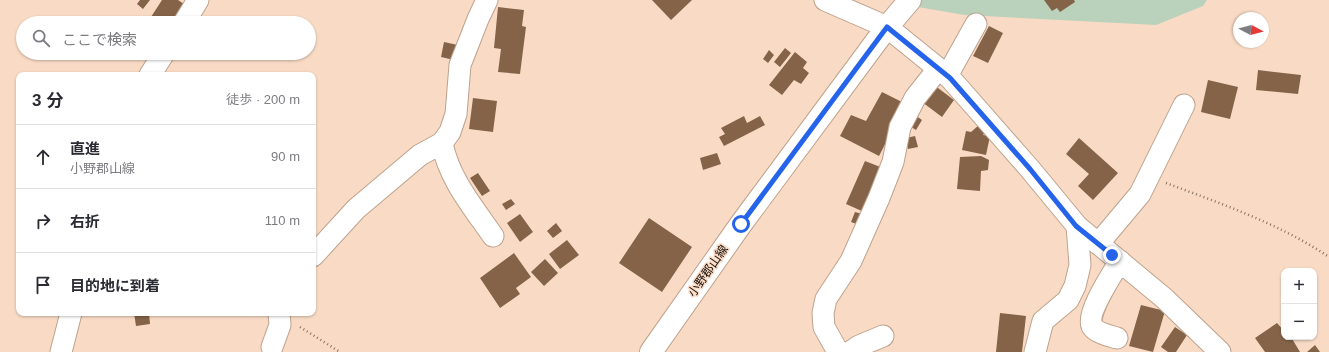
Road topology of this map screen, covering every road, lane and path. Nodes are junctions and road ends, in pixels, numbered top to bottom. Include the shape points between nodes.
1 (198, 0) edge
2 (487, 0) edge
3 (825, 0) edge
4 (910, 0) edge
5 (188, 16) edge
6 (976, 24) dead end
7 (887, 27) junction
8 (160, 60) edge
9 (152, 72) edge
10 (942, 72) junction
11 (1184, 105) dead end
12 (442, 143) junction
13 (1148, 177) junction
14 (1076, 226) junction
15 (493, 236) dead end
16 (1098, 244) junction
17 (316, 253) edge
18 (1329, 257) edge
19 (1120, 261) junction
20 (70, 316) edge
21 (279, 316) edge
22 (284, 316) edge
23 (883, 336) dead end
24 (1117, 338) dead end
25 (272, 347) dead end
26 (61, 352) edge
27 (340, 352) edge
28 (652, 352) edge
29 (838, 352) edge
30 (850, 352) edge
31 (1035, 352) edge
32 (1220, 352) edge

1 - 5 street
2 - 12 street via 460,65 456,114 450,132
3 - 7 street
4 - 7 main road, 小野郡山線
6 - 10 street
7 - 10 street
7 - 28 main road, 小野郡山線 via 741,224
8 - 9 street
10 - 14 street via 1030,169
10 - 29 street via 915,98 900,127 893,162 879,198 851,261 826,299 824,327
11 - 13 street
12 - 15 street via 458,187
12 - 17 street via 420,155 356,209
13 - 16 street via 1140,194
13 - 18 path via 1235,209 1307,242
14 - 16 street
14 - 31 street via 1080,265 1075,286 1068,300 1043,321
16 - 19 street
19 - 24 street via 1098,298 1091,324 1103,333
19 - 32 street via 1164,298
20 - 26 street
21 - 25 street via 280,324
22 - 27 path
23 - 30 street

